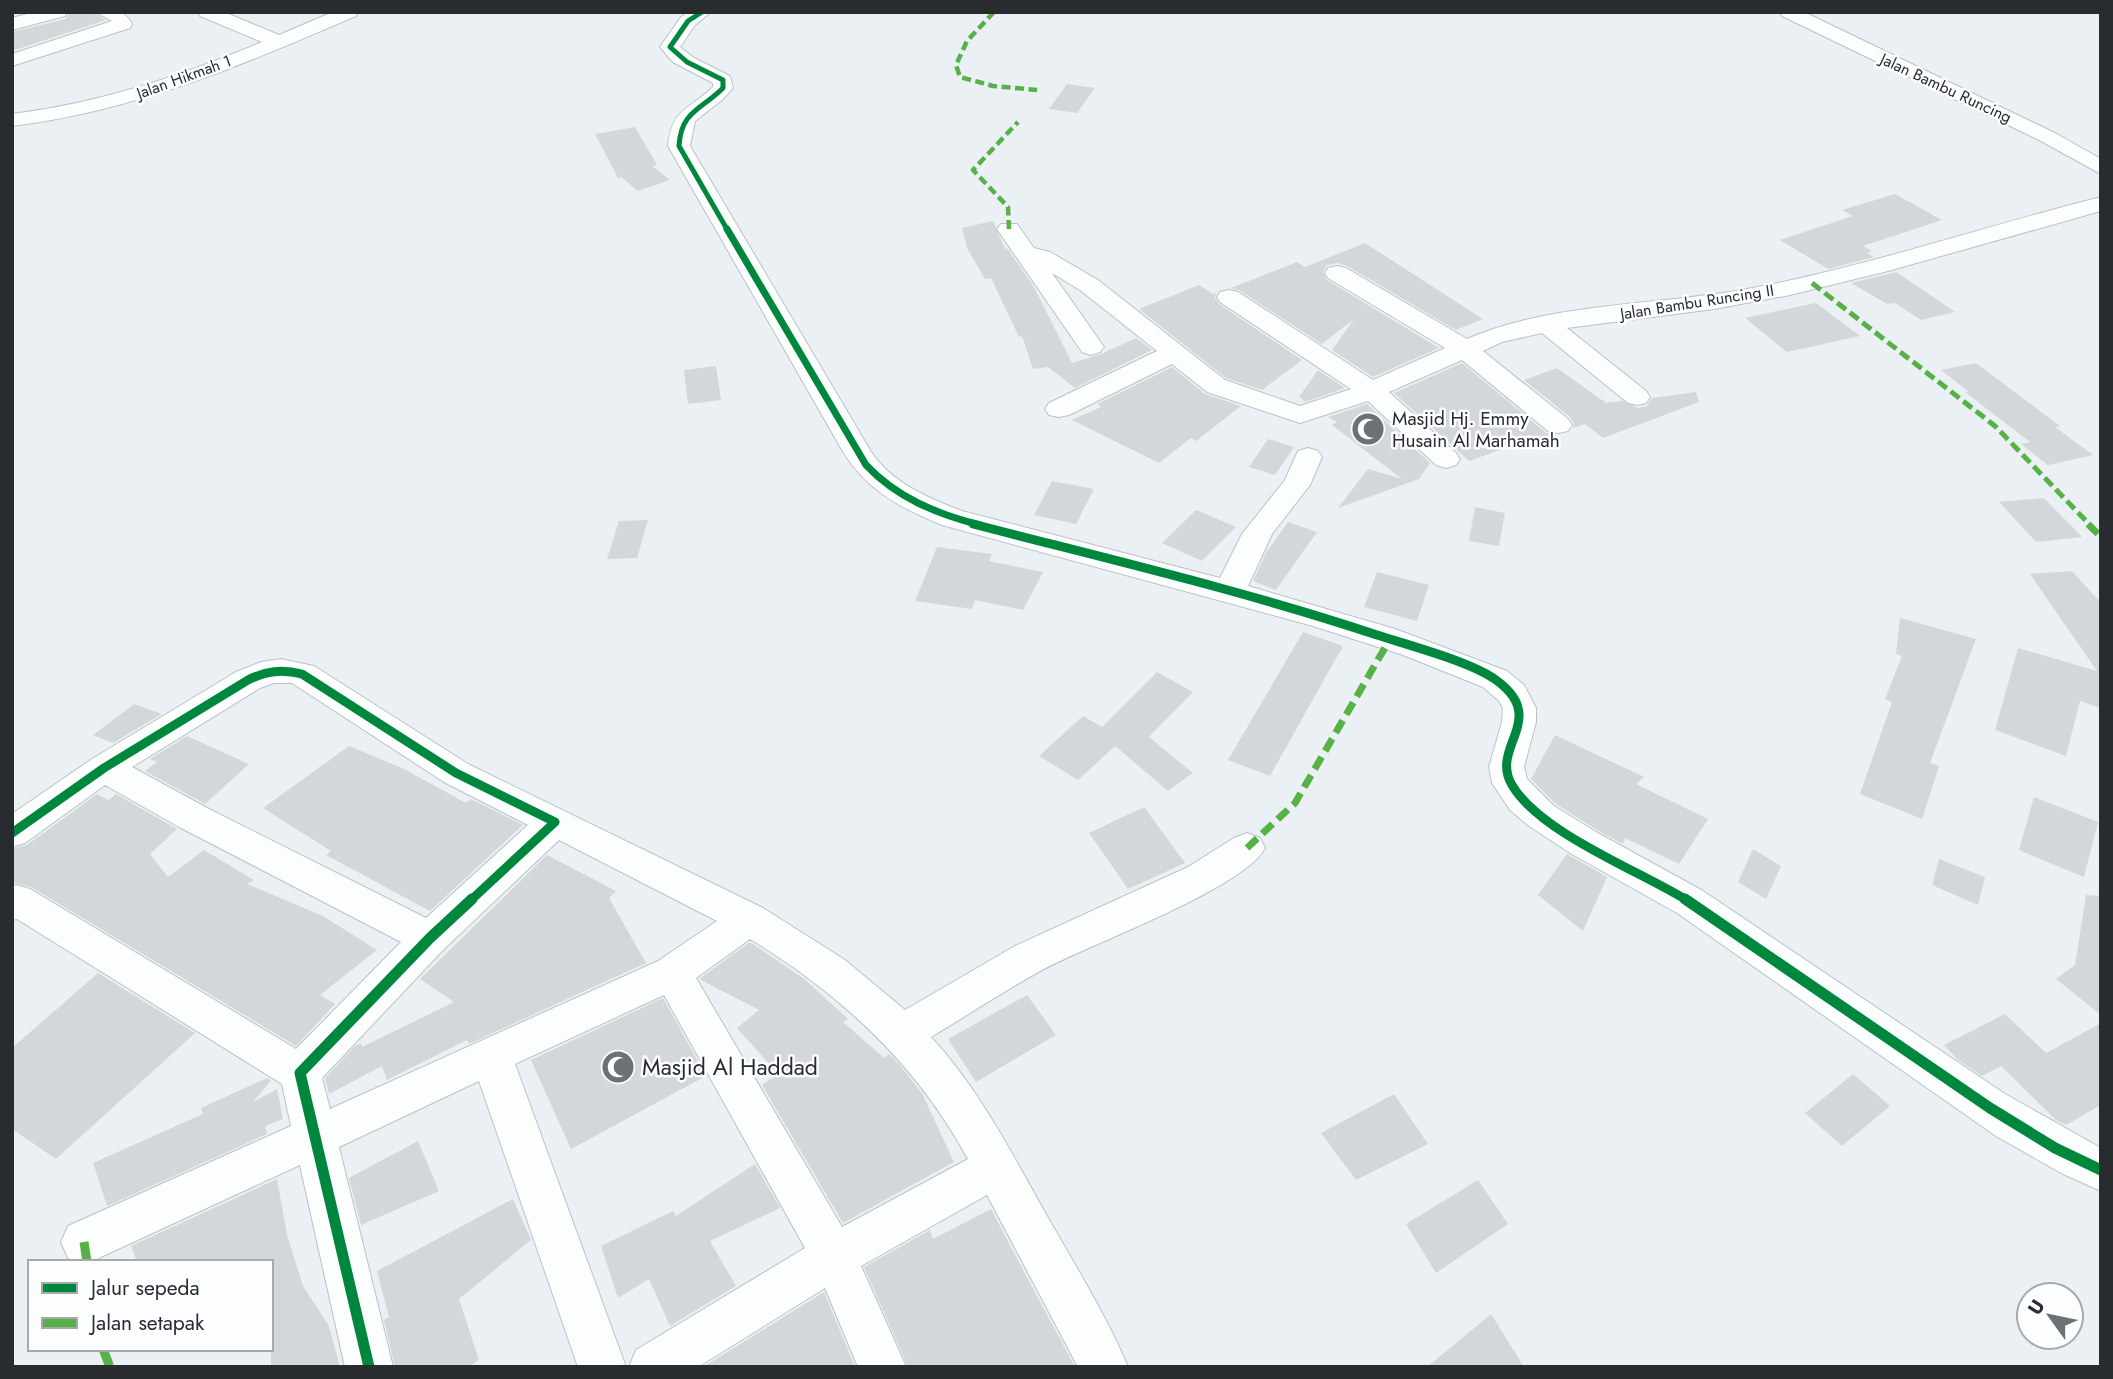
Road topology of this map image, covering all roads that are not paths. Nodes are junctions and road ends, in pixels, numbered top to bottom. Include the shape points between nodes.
1 (58, 12) edge
2 (105, 12) edge
3 (207, 12) edge
4 (249, 12) edge
5 (349, 12) edge
6 (702, 12) edge
7 (1789, 12) edge
8 (227, 20) junction
9 (12, 24) edge
10 (279, 41) junction
11 (12, 60) edge
12 (12, 120) edge
13 (2101, 168) edge
14 (2101, 204) edge
15 (1009, 229) dead end
16 (1026, 254) junction
17 (1338, 273) dead end
18 (1229, 297) dead end
19 (1545, 323) junction
20 (1090, 347) dead end
21 (1465, 349) junction
22 (1172, 354) junction
23 (1371, 390) junction
24 (1637, 397) dead end
25 (1059, 409) dead end
26 (1558, 425) dead end
27 (1308, 457) dead end
28 (1446, 458) dead end
29 (1230, 591) junction
30 (104, 768) junction
31 (555, 822) junction
32 (12, 833) edge
33 (1247, 848) dead end
34 (14, 901) edge
35 (749, 919) junction
36 (429, 937) junction
37 (672, 973) junction
38 (901, 1034) junction
39 (491, 1055) junction
40 (300, 1073) junction
41 (317, 1136) junction
42 (996, 1167) junction
43 (2101, 1170) edge
44 (84, 1242) dead end
45 (834, 1256) junction
46 (369, 1367) edge
47 (602, 1367) edge
48 (653, 1367) edge
49 (882, 1367) edge
50 (1104, 1367) edge

1 - 9 street
2 - 11 street via 123,24
3 - 8 street
4 - 8 street
5 - 10 street, Jalan Hikmah 1
6 - 29 street via 688,21 670,47 685,62 723,80 723,88 690,112 678,128 679,146 865,464 915,504 952,518
7 - 13 street, Jalan Bambu Runcing via 2048,137
8 - 10 street
10 - 12 street, Jalan Hikmah 1 via 125,98
14 - 19 street, Jalan Bambu Runcing II via 1812,283 1644,312
15 - 16 street
16 - 20 street
16 - 22 street via 1042,257 1089,285
17 - 21 street
18 - 23 street
19 - 21 street, Jalan Bambu Runcing II
19 - 24 street
21 - 23 street, Jalan Bambu Runcing II
21 - 26 street
22 - 23 street, Jalan Bambu Runcing II via 1216,386 1300,415
22 - 25 street
23 - 28 street
27 - 29 street via 1296,486 1264,523
29 - 43 street via 1415,647 1496,680 1521,707 1522,717 1504,766 1521,799 1562,830 1687,900 1978,1100 2072,1158
30 - 31 street via 248,680 269,671 288,670 302,674 456,773
30 - 32 street
30 - 36 street
31 - 35 street
31 - 36 street
33 - 38 street via 1201,878 1029,958
34 - 40 street
35 - 37 street
35 - 38 street via 793,944
36 - 40 street
37 - 39 street
37 - 45 street
38 - 42 street via 947,1086
39 - 41 street
39 - 47 street
40 - 41 street
41 - 44 street
41 - 46 street
42 - 45 street
42 - 50 street
45 - 48 street
45 - 49 street

